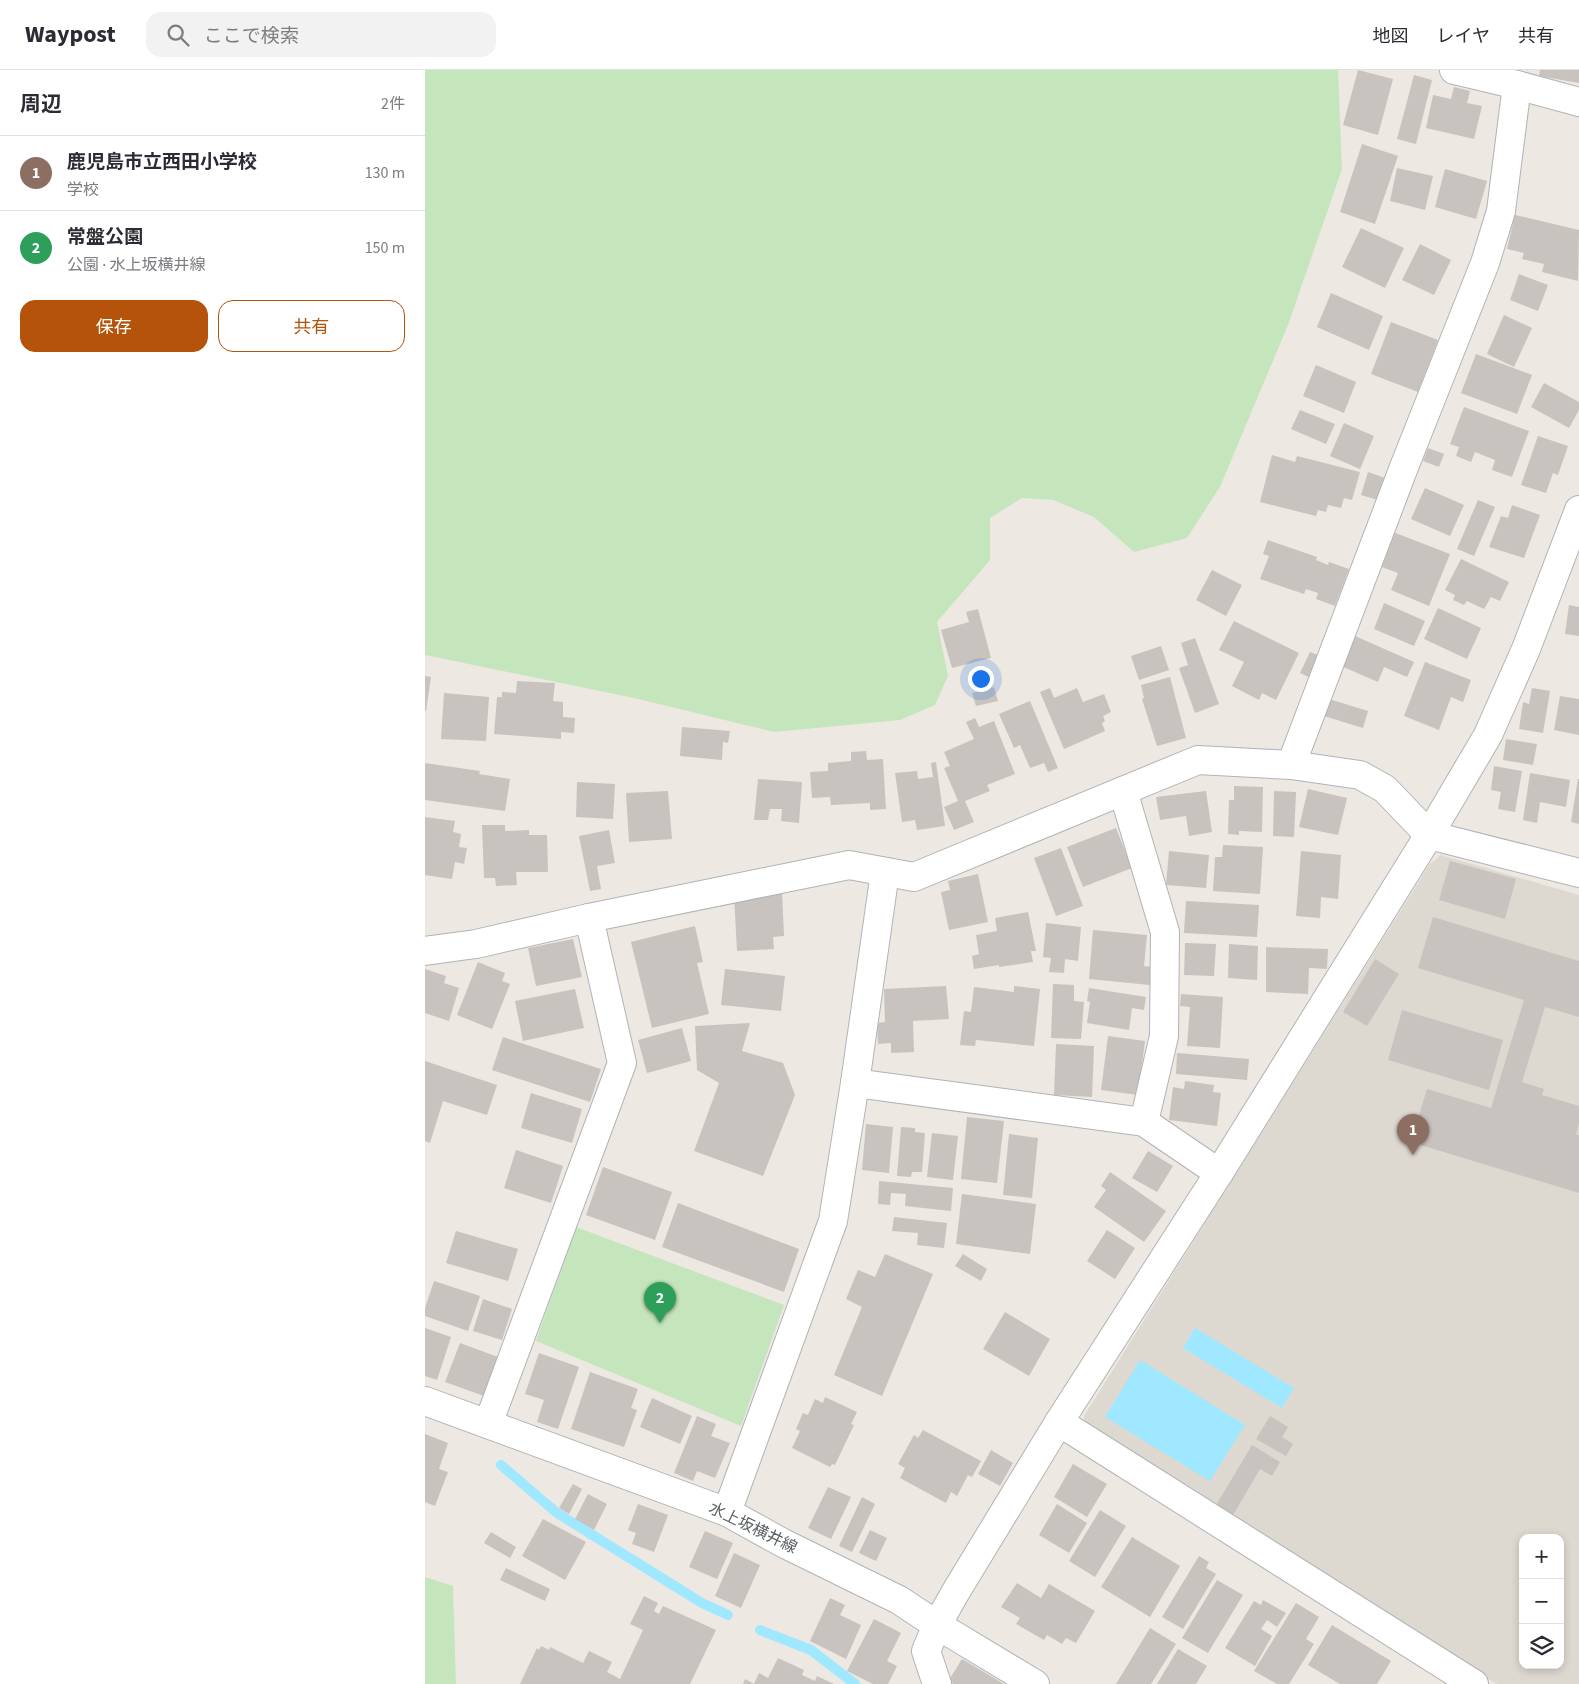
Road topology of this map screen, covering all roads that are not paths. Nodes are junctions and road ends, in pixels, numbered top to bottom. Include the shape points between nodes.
1 (1454, 70) edge
2 (1517, 85) junction
3 (1579, 102) edge
4 (1579, 510) edge
5 (1291, 765) junction
6 (1123, 790) junction
7 (1429, 835) junction
8 (885, 872) junction
9 (1579, 873) edge
10 (589, 918) junction
11 (425, 951) edge
12 (855, 1083) junction
13 (1144, 1122) junction
14 (1219, 1173) junction
15 (425, 1401) edge
16 (1059, 1422) junction
17 (488, 1424) junction
18 (727, 1512) junction
19 (937, 1625) junction
20 (937, 1684) edge
21 (1035, 1684) edge
22 (1474, 1684) edge

1 - 2 street
2 - 3 street
2 - 5 street via 1501,211 1485,263
4 - 7 street via 1526,650 1488,735
5 - 6 street via 1198,760
5 - 7 street via 1359,775 1385,789
6 - 8 street via 914,877
6 - 13 street via 1165,932 1164,1036
7 - 9 street
7 - 14 street
8 - 10 street via 849,865
8 - 12 street
10 - 11 street via 476,944
10 - 17 street via 622,1063
12 - 13 street
12 - 18 street via 833,1221
13 - 14 street
14 - 16 street
15 - 17 street, 水上坂横井線
16 - 19 street
16 - 22 street
17 - 18 street, 水上坂横井線
18 - 19 street, 水上坂横井線 via 899,1600
19 - 20 street via 926,1651
19 - 21 street, 水上坂横井線

